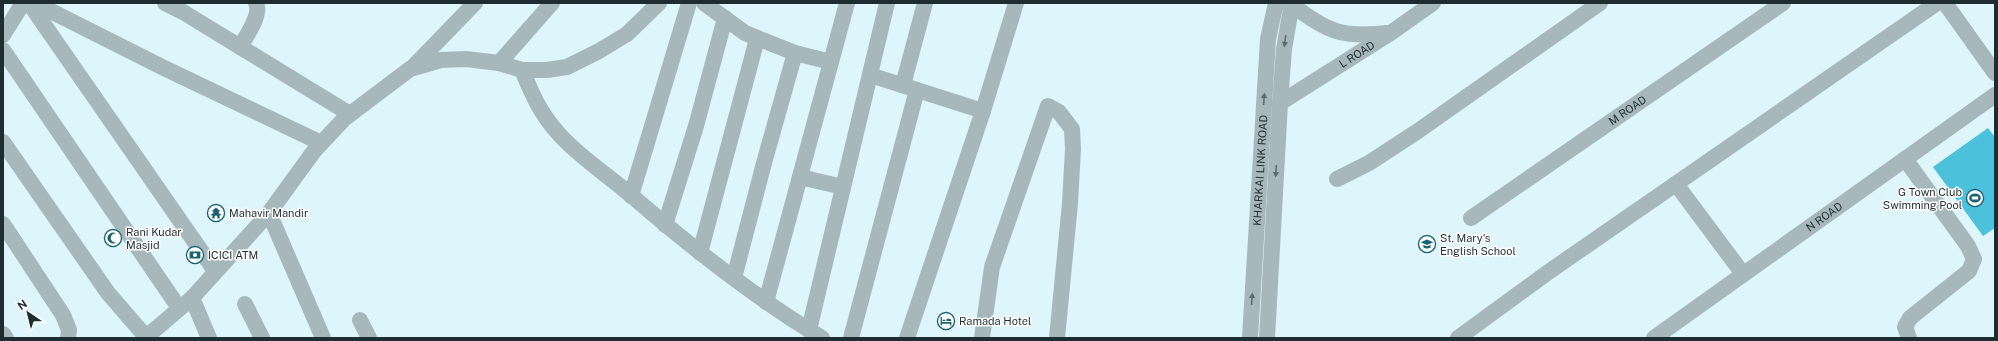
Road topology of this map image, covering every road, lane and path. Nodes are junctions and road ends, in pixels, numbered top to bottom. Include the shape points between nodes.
1 (23, 3) edge
2 (29, 3) edge
3 (35, 3) edge
4 (165, 3) edge
5 (256, 3) edge
6 (475, 3) edge
7 (552, 3) edge
8 (658, 3) edge
9 (689, 3) edge
10 (847, 3) edge
11 (887, 3) edge
12 (925, 3) edge
13 (1016, 3) edge
14 (1286, 3) edge
15 (1433, 3) edge
16 (1600, 3) edge
17 (1783, 3) edge
18 (1937, 3) edge
19 (1945, 3) edge
20 (716, 9) edge
21 (1392, 32) junction
22 (3, 35) edge
23 (757, 39) junction
24 (240, 47) junction
25 (3, 50) edge
26 (796, 53) junction
27 (831, 62) junction
28 (499, 63) junction
29 (410, 69) junction
30 (522, 70) junction
31 (1995, 73) edge
32 (870, 74) junction
33 (910, 87) junction
34 (1995, 95) edge
35 (1280, 104) junction
36 (983, 111) junction
37 (350, 114) junction
38 (3, 142) edge
39 (322, 143) junction
40 (1905, 160) junction
41 (800, 176) junction
42 (1337, 179) dead end
43 (1676, 184) junction
44 (843, 187) junction
45 (631, 196) junction
46 (269, 213) junction
47 (1471, 218) dead end
48 (3, 224) edge
49 (665, 225) junction
50 (700, 253) junction
51 (215, 271) junction
52 (1743, 274) junction
53 (734, 278) junction
54 (192, 298) junction
55 (766, 302) junction
56 (245, 304) dead end
57 (179, 308) junction
58 (360, 320) dead end
59 (3, 334) edge
60 (815, 334) edge
61 (6, 338) edge
62 (68, 338) edge
63 (146, 338) edge
64 (210, 338) edge
65 (262, 338) edge
66 (323, 338) edge
67 (369, 338) edge
68 (852, 338) edge
69 (907, 338) edge
70 (982, 338) edge
71 (1057, 338) edge
72 (1250, 338) edge
73 (1267, 338) edge
74 (1458, 338) edge
75 (1654, 338) edge
76 (1909, 338) edge

1 - 22 street
2 - 51 street
3 - 39 street
4 - 24 street
5 - 24 street via 256,15
6 - 29 street
7 - 28 street
8 - 30 street via 627,34 567,67
9 - 45 street
10 - 27 street
11 - 32 street
12 - 33 street
13 - 36 street
14 - 21 street via 1315,23 1338,32 1361,36
14 -> 35 street
72 -> 14 street, KHARKAI LINK ROAD via 1268,39
15 - 21 street, L ROAD
16 - 42 street via 1418,131 1368,163
17 - 47 street, M ROAD
18 - 43 street
19 - 31 street
20 - 23 street via 745,33
20 - 49 street via 696,126
21 - 35 street, L ROAD
23 - 26 street
23 - 50 street
24 - 37 street
25 - 57 street
26 - 27 street
26 - 53 street
27 - 41 street
28 - 29 street via 441,60
28 - 30 street
29 - 37 street
30 - 45 street via 536,105 558,133
32 - 33 street
32 - 44 street
33 - 36 street
33 - 68 street
34 - 40 street, N ROAD
35 -> 73 street
36 - 69 street
37 - 39 street
38 - 63 street via 104,288
39 - 46 street
40 - 52 street, N ROAD
40 - 76 street via 1968,246 1974,259 1969,271 1910,318 1905,327
41 - 44 street
41 - 55 street
43 - 52 street
43 - 74 street
44 - 60 street
45 - 49 street
46 - 51 street
46 - 66 street
48 - 62 street via 63,315 69,330
49 - 50 street
50 - 53 street
51 - 54 street
52 - 75 street, N ROAD
53 - 55 street
54 - 57 street
54 - 64 street
55 - 60 street
56 - 65 street
57 - 63 street
58 - 67 street
59 - 61 street
70 - 71 street via 992,267 1048,106 1059,112 1072,129 1073,149

